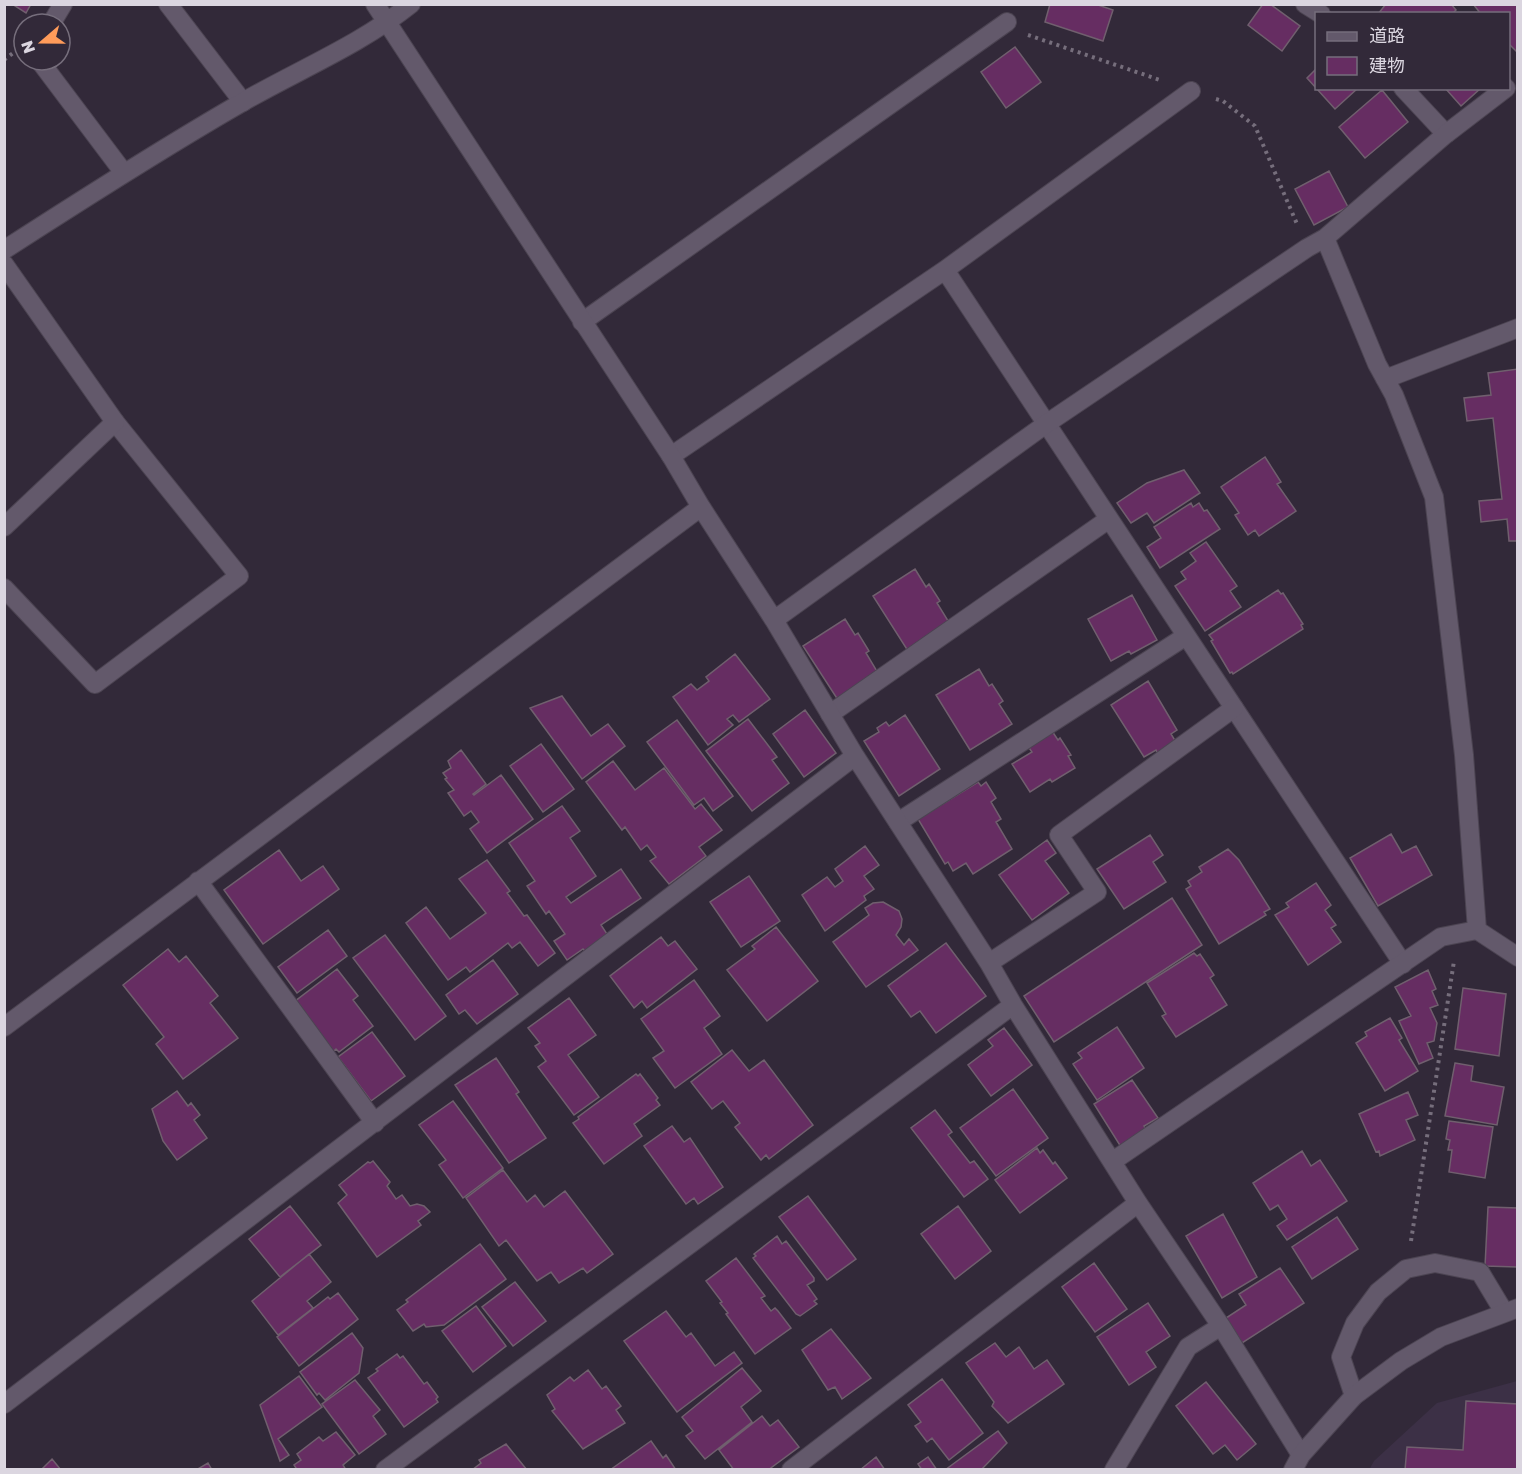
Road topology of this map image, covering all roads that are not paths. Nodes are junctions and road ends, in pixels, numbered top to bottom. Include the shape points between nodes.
1 (168, 4) edge
2 (375, 4) edge
3 (411, 4) edge
4 (1305, 4) edge
5 (1319, 12) edge
6 (1006, 22) road end
7 (387, 23) junction
8 (48, 72) edge
9 (1405, 90) edge
10 (1503, 90) edge
11 (1191, 91) road end
12 (243, 102) junction
13 (1446, 134) junction
14 (124, 173) junction
15 (1325, 238) junction
16 (4, 250) edge
17 (4, 264) edge
18 (945, 270) junction
19 (582, 322) junction
20 (1518, 328) edge
21 (1385, 379) junction
22 (115, 422) junction
23 (1046, 424) junction
24 (671, 456) junction
25 (701, 507) junction
26 (1109, 519) junction
27 (4, 527) edge
28 (4, 588) edge
29 (774, 620) junction
30 (1186, 636) junction
31 (1234, 708) junction
32 (830, 714) junction
33 (855, 756) junction
34 (898, 822) junction
35 (198, 881) junction
36 (1468, 932) junction
37 (1518, 957) edge
38 (989, 963) junction
39 (1403, 964) junction
40 (1013, 1005) junction
41 (4, 1027) edge
42 (375, 1123) junction
43 (1113, 1161) junction
44 (1138, 1203) junction
45 (1511, 1310) edge
46 (1221, 1326) junction
47 (1354, 1396) junction
48 (4, 1404) edge
49 (1297, 1462) edge
50 (385, 1470) edge
51 (790, 1470) edge
52 (1114, 1470) edge

1 - 12 street
2 - 7 street
3 - 7 street
4 - 5 street
6 - 19 street
7 - 12 street
7 - 19 street
8 - 14 street
9 - 13 street
10 - 13 street
11 - 18 street
12 - 14 street
13 - 15 street
14 - 16 street
15 - 21 street
15 - 23 street
17 - 22 street
18 - 23 street
18 - 24 street
19 - 24 street
20 - 21 street
21 - 36 street via 1434,497 1464,755
22 - 27 street
22 - 28 street via 239,576 95,684
23 - 26 street
23 - 29 street
24 - 25 street
25 - 29 street
25 - 35 street
26 - 30 street
26 - 32 street
29 - 32 street
30 - 31 street
30 - 34 street
31 - 38 street via 1059,835 1097,892
31 - 39 street
32 - 33 street
33 - 34 street
33 - 42 street
34 - 38 street
35 - 41 street
35 - 42 street
36 - 37 street
36 - 39 street via 1441,938
38 - 40 street
39 - 43 street
40 - 43 street
40 - 50 street
42 - 48 street
43 - 44 street
44 - 46 street
44 - 51 street
45 - 47 street via 1441,1337
45 - 47 street via 1480,1272 1435,1263 1406,1269 1378,1292 1355,1323 1341,1357
46 - 49 street
46 - 52 street via 1188,1347
47 - 49 street

